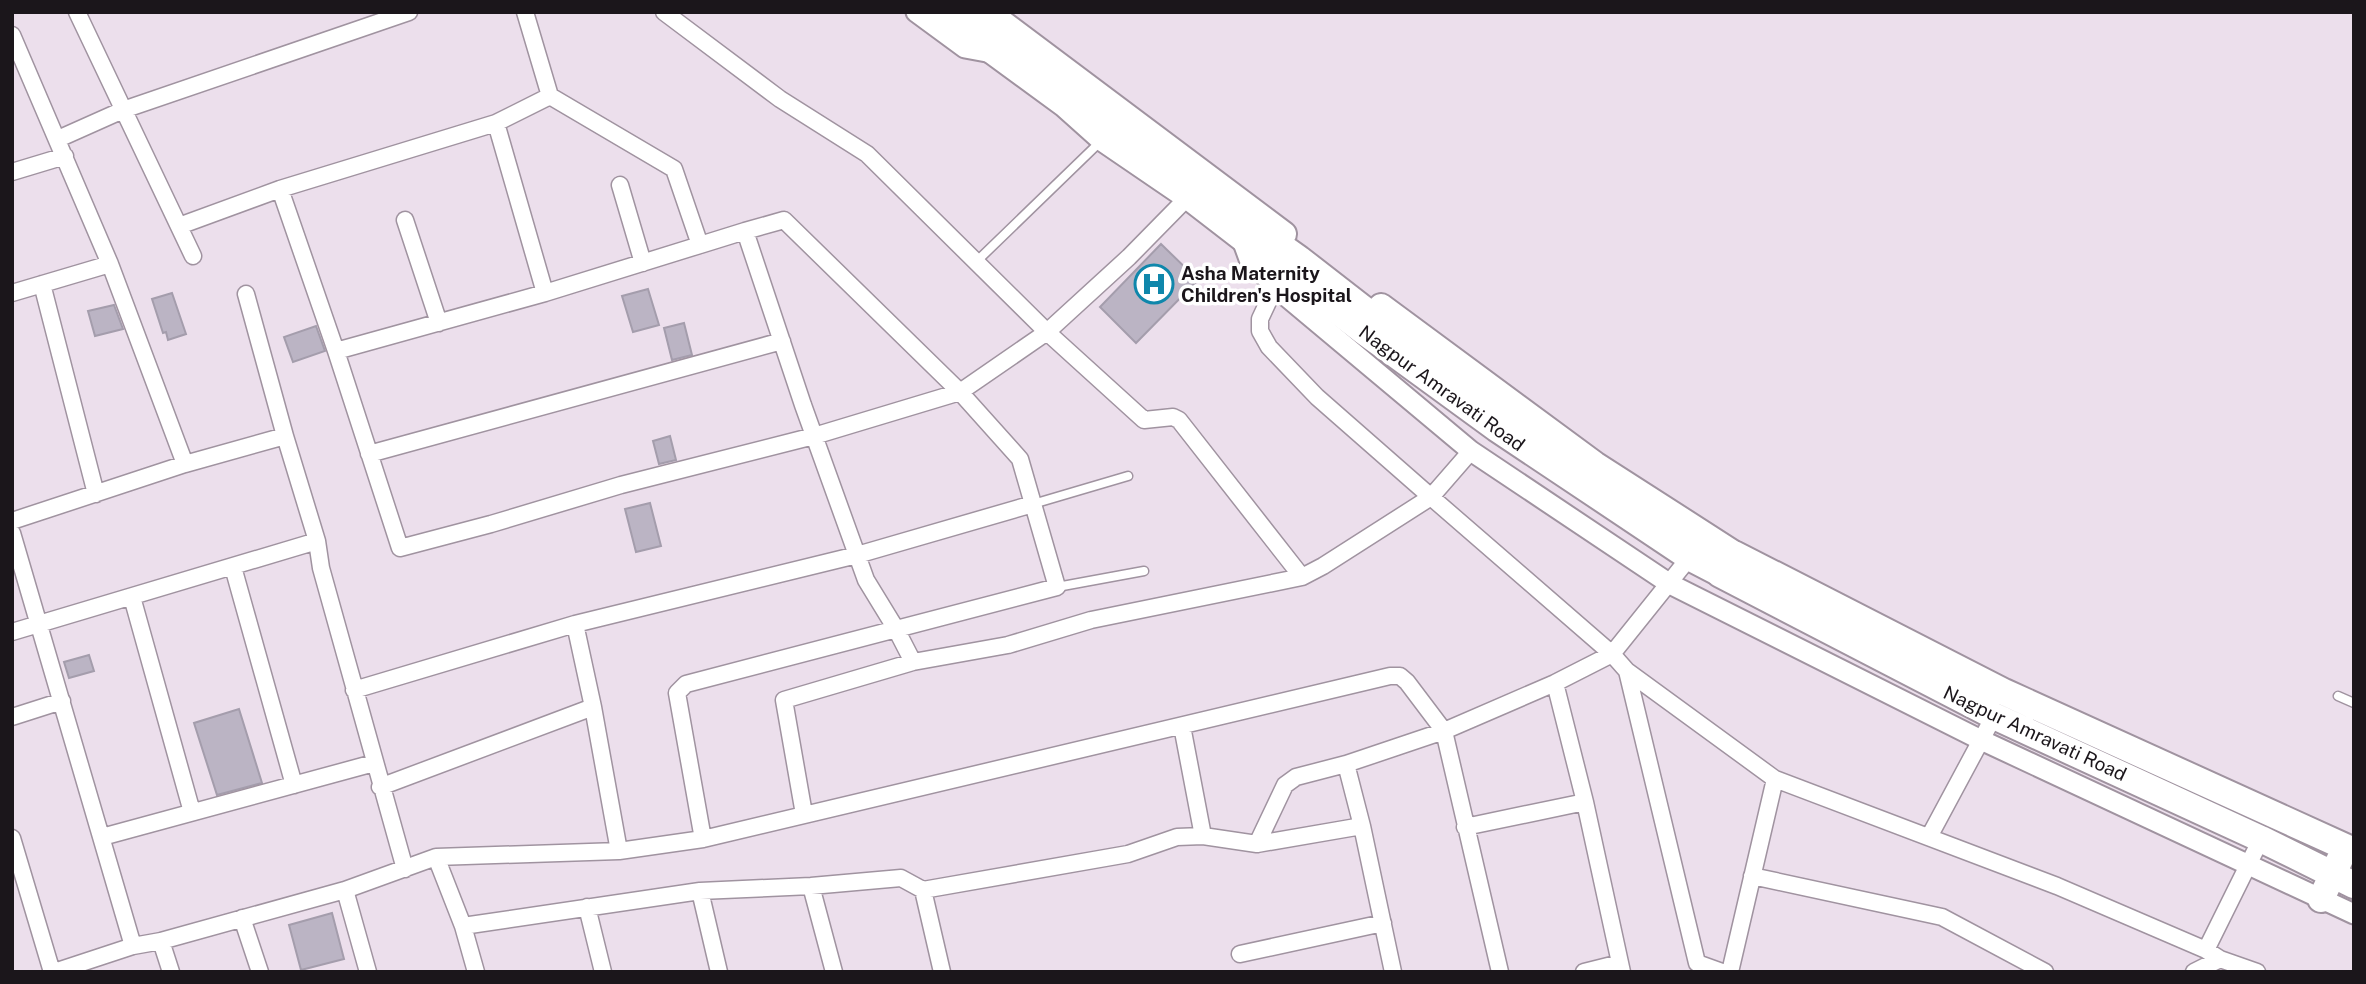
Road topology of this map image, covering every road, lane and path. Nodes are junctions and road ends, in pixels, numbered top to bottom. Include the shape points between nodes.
1 (77, 12) edge
2 (409, 12) edge
3 (525, 12) edge
4 (664, 12) edge
5 (916, 12) edge
6 (938, 12) edge
7 (963, 12) edge
8 (988, 12) edge
9 (12, 35) edge
10 (993, 53) junction
11 (550, 96) junction
12 (123, 110) junction
13 (496, 122) junction
14 (58, 139) junction
15 (1103, 139) junction
16 (65, 156) junction
17 (12, 172) edge
18 (620, 185) dead end
19 (280, 189) junction
20 (1188, 197) junction
21 (405, 220) dead end
22 (179, 226) junction
23 (745, 231) junction
24 (1240, 236) junction
25 (700, 245) junction
26 (193, 256) dead end
27 (977, 261) junction
28 (643, 263) junction
29 (110, 264) junction
30 (42, 284) junction
31 (1275, 287) junction
32 (12, 293) edge
33 (545, 293) junction
34 (246, 294) dead end
35 (439, 323) junction
36 (1047, 332) junction
37 (782, 341) junction
38 (336, 351) junction
39 (960, 392) junction
40 (285, 436) junction
41 (814, 436) junction
42 (1471, 451) junction
43 (369, 454) junction
44 (184, 464) junction
45 (1128, 476) dead end
46 (96, 494) junction
47 (1431, 497) junction
48 (1032, 504) junction
49 (12, 521) edge
50 (12, 533) edge
51 (317, 541) junction
52 (1692, 551) junction
53 (857, 555) junction
54 (1728, 564) junction
55 (233, 567) junction
56 (1144, 571) dead end
57 (1302, 577) junction
58 (1670, 584) junction
59 (1057, 587) junction
60 (132, 597) junction
61 (39, 624) junction
62 (575, 624) junction
63 (896, 628) junction
64 (12, 632) edge
65 (1612, 654) junction
66 (913, 662) junction
67 (1627, 671) junction
68 (1555, 683) junction
69 (354, 690) junction
70 (2338, 696) dead end
71 (62, 701) junction
72 (2354, 704) edge
73 (593, 707) junction
74 (1994, 716) junction
75 (12, 717) edge
76 (1182, 726) junction
77 (1444, 731) junction
78 (1979, 739) junction
79 (374, 763) junction
80 (1346, 764) junction
81 (1775, 779) junction
82 (294, 785) junction
83 (380, 788) junction
84 (1585, 802) junction
85 (192, 813) junction
86 (804, 814) junction
87 (1363, 826) junction
88 (1465, 827) junction
89 (1203, 836) junction
90 (102, 837) junction
91 (1929, 837) junction
92 (12, 838) edge
93 (703, 839) junction
94 (2262, 839) junction
95 (1257, 844) junction
96 (2350, 849) edge
97 (619, 851) junction
98 (436, 857) junction
99 (2249, 864) junction
100 (405, 869) junction
101 (1752, 876) junction
102 (2343, 880) edge
103 (811, 886) junction
104 (345, 890) junction
105 (923, 890) junction
106 (700, 891) junction
107 (2321, 899) junction
108 (587, 907) junction
109 (2354, 915) edge
110 (243, 918) junction
111 (1383, 923) junction
112 (463, 926) junction
113 (161, 941) junction
114 (133, 946) junction
115 (1240, 954) dead end
116 (2213, 954) junction
117 (1621, 967) edge
118 (53, 972) edge
119 (171, 972) edge
120 (260, 972) edge
121 (368, 972) edge
122 (476, 972) edge
123 (603, 972) edge
124 (719, 972) edge
125 (834, 972) edge
126 (942, 972) edge
127 (1393, 972) edge
128 (1500, 972) edge
129 (1584, 972) edge
130 (1721, 972) edge
131 (1730, 972) edge
132 (2045, 972) edge
133 (2193, 972) edge
134 (2257, 972) edge

1 - 12 street
2 - 12 street
3 - 11 street
4 - 27 street via 780,99 867,154
5 - 10 street via 965,48
6 - 10 main road, Nagpur Amravati Road
7 - 52 highway
8 - 54 main road, Nagpur Amravati Road
9 - 14 street
10 - 15 main road, Nagpur Amravati Road
11 - 13 street
11 - 25 street via 674,169
12 - 14 street
12 - 22 street
13 - 19 street
13 - 33 street
14 - 16 street
15 - 20 main road, Nagpur Amravati Road
15 - 27 lane
16 - 17 street
16 - 29 street
18 - 28 street
19 - 22 street
19 - 38 street
20 - 24 main road, Nagpur Amravati Road
20 - 36 street
21 - 35 street
22 - 26 street
23 - 25 street
23 - 37 street
23 - 39 street via 785,220
24 - 31 street via 1249,259
24 - 52 main road, Nagpur Amravati Road via 1496,429
25 - 28 street
27 - 36 street
28 - 33 street
29 - 30 street
29 - 44 street
30 - 32 street
30 - 46 street
31 - 42 street
31 - 47 street via 1260,319 1260,331 1269,347 1317,397
33 - 35 street
34 - 40 street
35 - 38 street
36 - 39 street
36 - 57 street via 1144,420 1179,420
37 - 41 street
37 - 43 street
38 - 43 street
39 - 41 street
39 - 48 street via 1020,459
40 - 44 street
40 - 51 street
41 - 43 street via 400,548
41 - 53 street
42 - 47 street
42 - 58 street
44 - 46 street
45 - 48 lane
46 - 49 street
47 - 57 street
47 - 65 street
48 - 53 street
48 - 59 street
50 - 61 street
51 - 55 street
51 - 69 street
52 - 54 highway, Nagpur Amravati Road
52 - 58 street
53 - 62 street
53 - 63 street via 866,580
54 - 74 highway, Nagpur Amravati Road
54 - 96 highway, Nagpur Amravati Road
55 - 60 street
55 - 82 street
56 - 59 lane
57 - 66 street via 1091,620 1008,645
58 - 65 street
58 - 78 street
59 - 63 street
60 - 61 street
60 - 85 street
61 - 64 street
61 - 71 street
62 - 69 street
62 - 73 street
63 - 66 street
63 - 93 street via 681,687 677,693
65 - 67 street
65 - 68 street
66 - 86 street via 784,700
67 - 81 street
67 - 130 street via 1697,964
68 - 77 street
68 - 84 street
69 - 79 street
70 - 72 lane
71 - 75 street
71 - 90 street
73 - 83 street
73 - 97 street
74 - 78 street
74 - 94 highway, Nagpur Amravati Road
76 - 77 street via 1400,676
76 - 86 street
76 - 89 street
77 - 80 street
77 - 88 street
78 - 91 street
78 - 99 street
79 - 82 street
79 - 83 street
80 - 87 street
80 - 95 street via 1296,777 1285,785
81 - 91 street
81 - 101 street
82 - 85 street
83 - 100 street
84 - 88 street
84 - 117 street
85 - 90 street
86 - 93 street
87 - 95 street
87 - 111 street
88 - 128 street
89 - 95 street
89 - 105 street via 1177,837 1128,854
90 - 114 street
91 - 116 street
92 - 118 street
93 - 97 street
94 - 99 street
94 - 102 highway, Nagpur Amravati Road
96 - 102 highway
97 - 98 street
98 - 100 street
98 - 112 street
99 - 107 street
99 - 116 street
100 - 104 street
101 - 131 street
101 - 132 street via 1942,917
102 - 107 highway
103 - 105 street via 901,878
103 - 106 street
103 - 125 street
104 - 110 street
104 - 121 street
105 - 126 street
106 - 108 street
106 - 124 street
107 - 109 street
108 - 112 street
108 - 123 street
110 - 113 street
110 - 120 street
111 - 115 street
111 - 127 street
112 - 122 street
113 - 114 street
113 - 119 street
114 - 118 street
116 - 133 street
116 - 134 street
117 - 129 street

